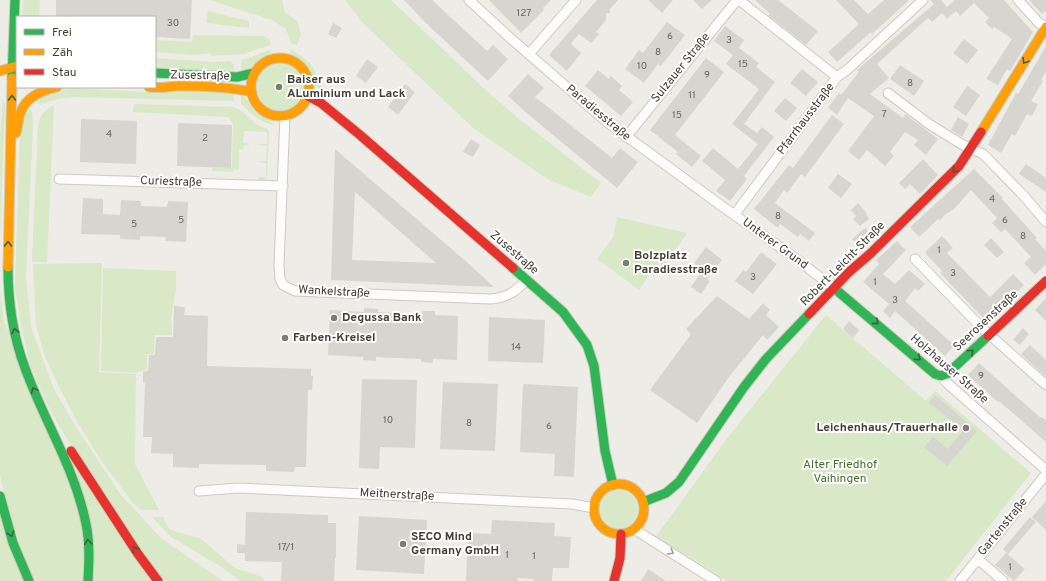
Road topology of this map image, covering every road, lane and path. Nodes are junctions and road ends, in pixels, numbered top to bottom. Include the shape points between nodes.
1 (15, 0) edge
2 (469, 0) edge
3 (576, 0) edge
4 (738, 0) edge
5 (923, 0) edge
6 (1018, 0) edge
7 (1046, 27) edge
8 (529, 54) junction
9 (15, 66) edge
10 (0, 71) edge
11 (156, 73) edge
12 (0, 74) edge
13 (254, 74) junction
14 (837, 77) junction
15 (15, 78) edge
16 (54, 88) edge
17 (156, 88) edge
18 (252, 92) junction
19 (888, 93) dead end
20 (308, 96) junction
21 (285, 116) junction
22 (626, 137) junction
23 (12, 146) junction
24 (972, 148) junction
25 (59, 179) dead end
26 (283, 186) junction
27 (735, 214) junction
28 (1046, 222) edge
29 (915, 259) dead end
30 (526, 280) junction
31 (1046, 280) edge
32 (834, 288) junction
33 (990, 334) junction
34 (941, 376) junction
35 (1046, 385) edge
36 (44, 410) junction
37 (1046, 470) edge
38 (1046, 474) edge
39 (613, 484) junction
40 (199, 491) dead end
41 (0, 496) edge
42 (643, 502) junction
43 (594, 508) junction
44 (634, 529) junction
45 (621, 534) junction
46 (978, 559) junction
47 (29, 581) edge
48 (88, 581) edge
49 (158, 581) edge
50 (614, 581) edge
51 (716, 581) edge
52 (960, 581) edge
53 (1003, 581) edge

1 - 9 main road
2 - 8 street, Paradiesstraße
3 - 8 street
4 - 14 street
4 - 22 street, Sulzauer Straße
5 - 14 street, Pfarrhausstraße
6 - 7 street
7 -> 24 main road, Robert-Leicht-Straße
8 - 22 street, Paradiesstraße
9 - 10 main road
9 - 15 main road
11 - 13 main road, Zusestraße via 237,77
12 - 15 main road
13 - 18 main road
13 - 20 main road via 262,64 274,58 291,60 305,70 310,87
14 - 27 street, Pfarrhausstraße
23 -> 15 main road
16 - 23 main road via 40,92 25,104
17 - 18 main road, Zusestraße via 237,88
18 - 21 main road via 257,104 268,113
19 - 24 street via 929,124
20 - 21 main road via 300,109
20 - 30 main road, Zusestraße via 321,102
21 - 26 street, Wankelstraße
22 - 27 street, Paradiesstraße
36 -> 23 main road via 25,369 10,305 8,283
24 - 28 street via 983,154
24 -> 32 main road, Robert-Leicht-Straße via 960,166
25 - 26 street, Curiestraße
26 - 30 street, Wankelstraße via 280,279 283,285 295,291 490,299 501,298 515,292
27 - 32 street, Unterer Grund
29 - 33 street
30 - 39 main road, Zusestraße via 563,312 586,345 594,366 605,451
31 - 33 main road, Seerosenstraße
32 -> 34 main road, Holzhauser Straße via 935,374
32 - 42 main road, Robert-Leicht-Straße via 766,359 675,487 669,493
34 -> 33 main road, Seerosenstraße via 947,374
33 - 35 street
34 - 37 street, Holzhauser Straße
48 -> 36 main road via 89,546 82,504 69,466
49 -> 36 main road
38 - 46 street, Gartenstraße
39 - 42 main road via 631,487 641,496
39 - 43 main road via 600,493
40 - 43 street, Meitnerstraße via 238,488 528,501
41 -> 47 main road
42 - 44 main road via 643,516
43 - 45 main road via 602,526 608,531
44 - 45 main road
44 -> 51 street
45 - 50 main road via 622,557
46 - 52 street, Gartenstraße
46 - 53 street

